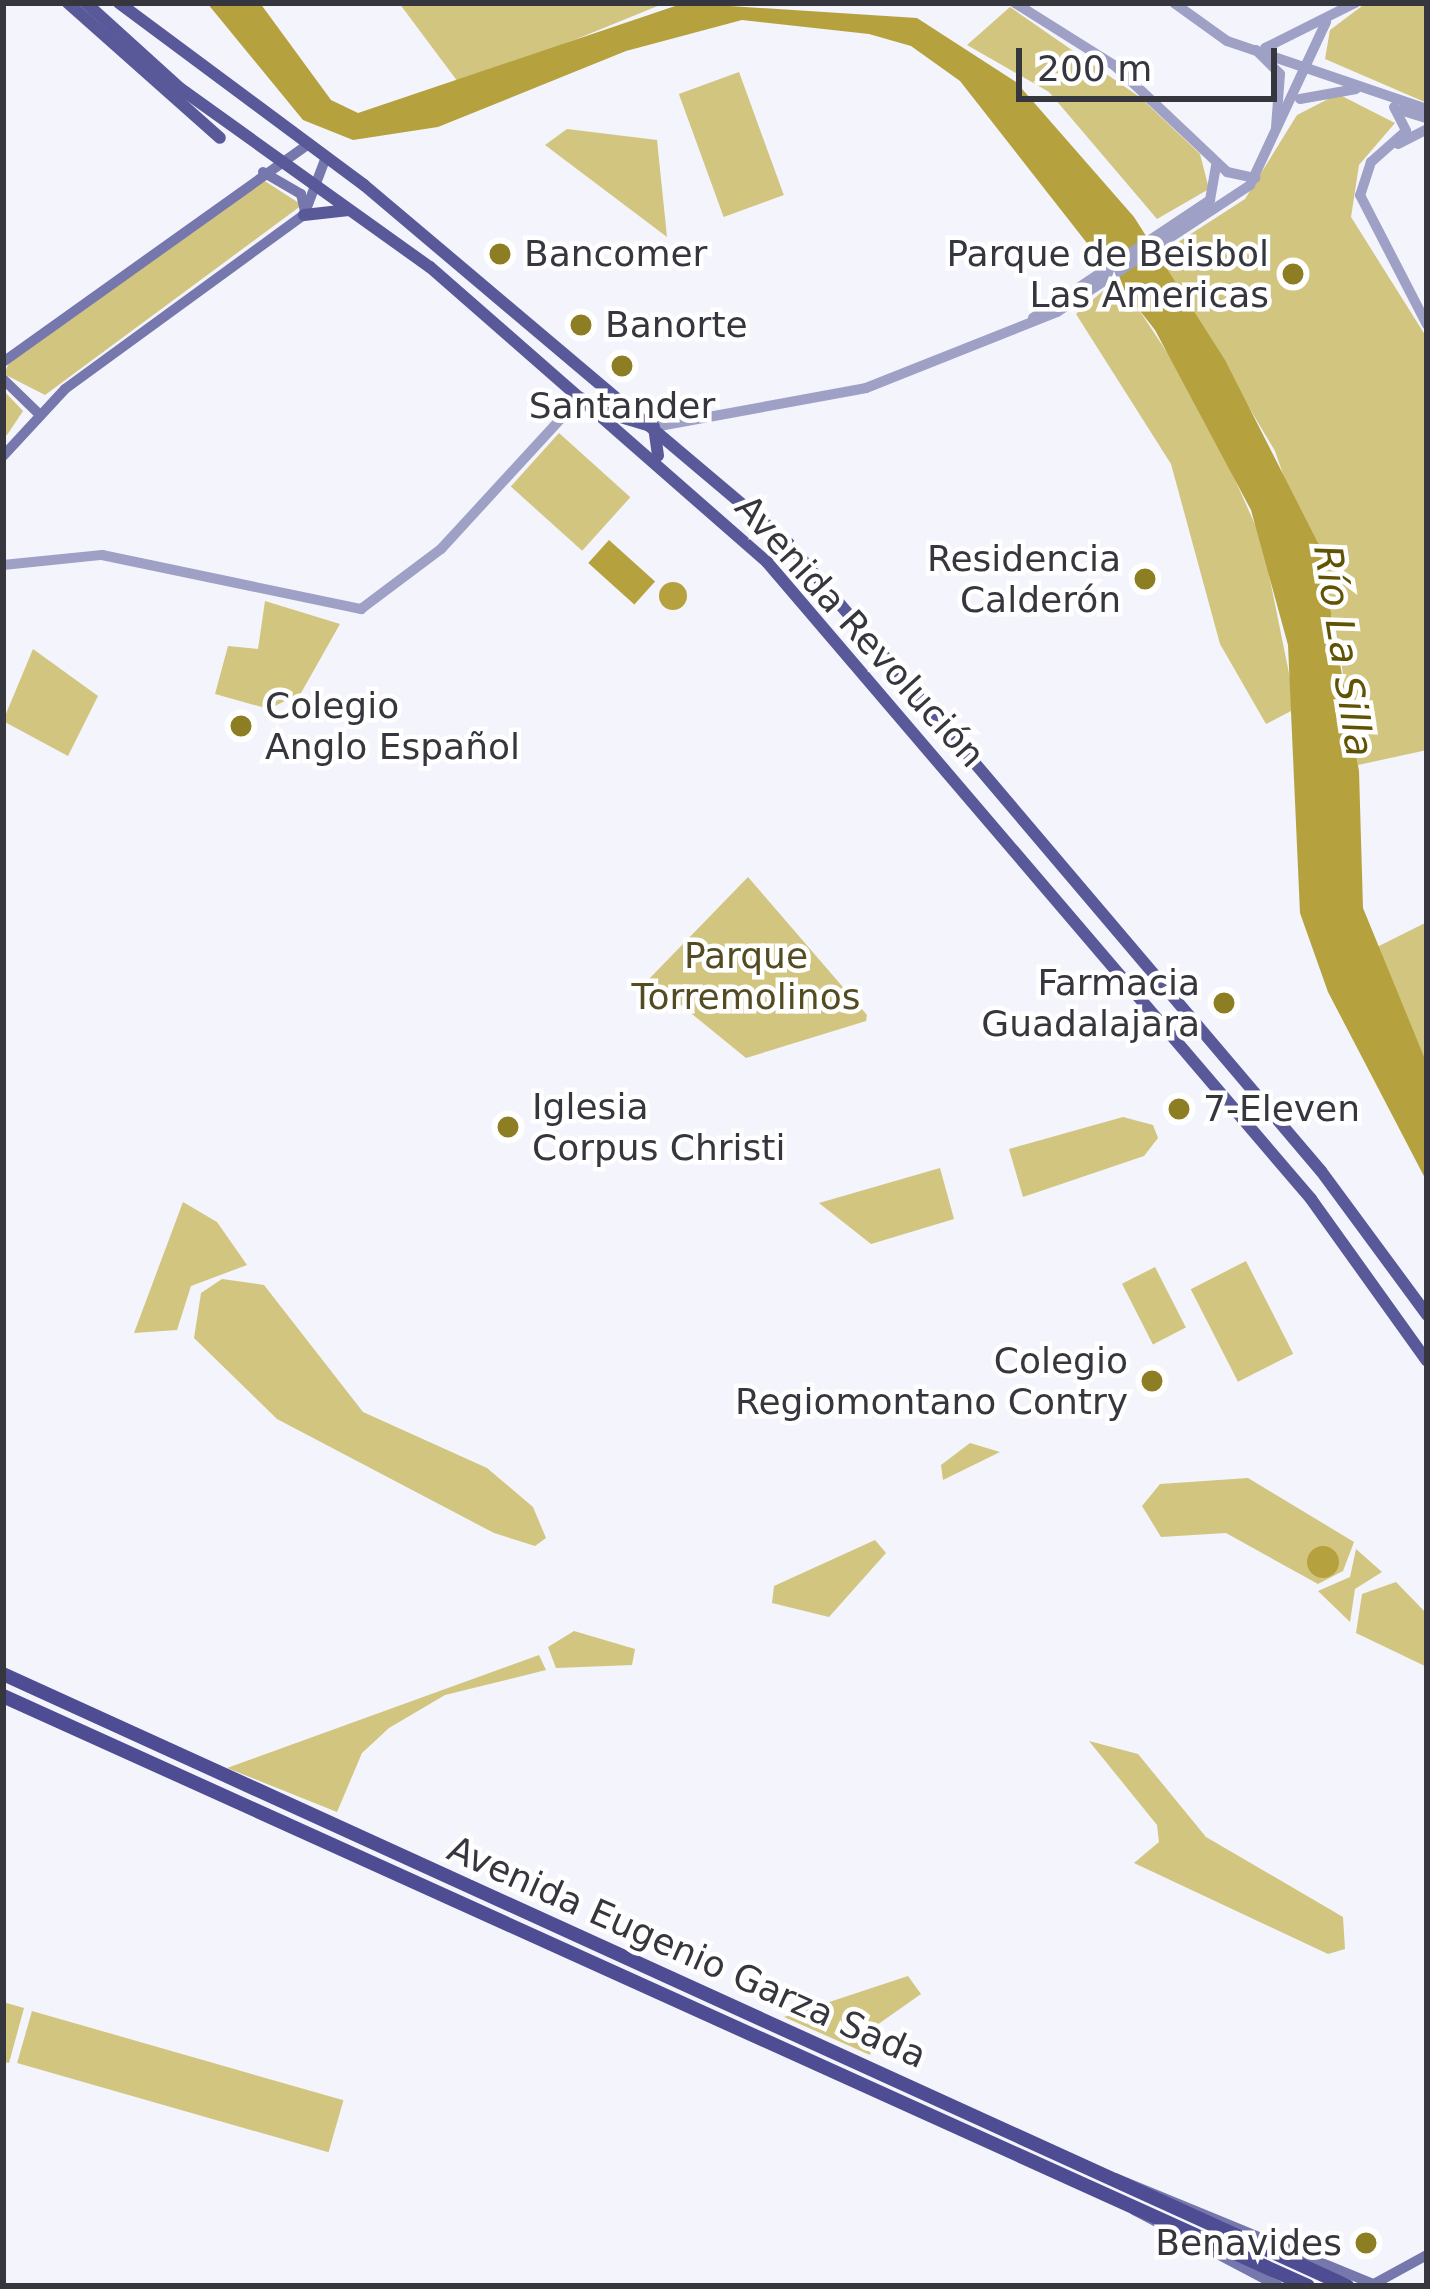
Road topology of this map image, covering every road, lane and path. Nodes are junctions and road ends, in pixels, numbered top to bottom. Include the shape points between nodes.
1 (68, 3) edge
2 (86, 3) edge
3 (119, 3) edge
4 (1016, 3) edge
5 (1174, 3) edge
6 (1355, 3) edge
7 (1326, 22) junction
8 (1319, 47) junction
9 (1256, 50) junction
10 (137, 64) junction
11 (1314, 65) junction
12 (1330, 71) junction
13 (181, 89) junction
14 (1298, 101) junction
15 (1394, 107) junction
16 (1427, 112) edge
17 (1424, 131) edge
18 (1273, 136) junction
19 (220, 138) dead end
20 (309, 144) junction
21 (1385, 151) junction
22 (326, 157) junction
23 (285, 160) junction
24 (1216, 164) junction
25 (261, 172) junction
26 (1255, 178) junction
27 (321, 185) junction
28 (1213, 204) junction
29 (361, 213) junction
30 (304, 214) junction
31 (1427, 325) edge
32 (3, 362) edge
33 (3, 379) edge
34 (586, 402) junction
35 (38, 413) junction
36 (654, 427) junction
37 (4, 454) edge
38 (682, 484) junction
39 (3, 565) edge
40 (1336, 1191) junction
41 (1311, 1199) junction
42 (1427, 1315) edge
43 (1427, 1360) edge
44 (3, 1674) edge
45 (3, 1696) edge
46 (1112, 2178) junction
47 (1133, 2210) junction
48 (1424, 2257) edge
49 (1376, 2285) edge
50 (1278, 2286) edge
51 (1308, 2286) edge
52 (1347, 2286) edge
53 (1401, 2286) edge

1 - 10 main road
2 - 13 main road, Avenida Revolución
3 - 20 main road, Avenida Revolución
4 - 24 street via 1114,65
5 - 9 street
6 - 7 street
7 - 8 street
7 - 9 street
8 - 11 street
8 - 12 street
9 - 11 street
9 - 18 street via 1280,74
10 - 13 main road
10 - 19 main road
11 - 12 street
11 - 14 street
12 - 16 street
13 - 23 main road, Avenida Revolución
14 - 15 street via 1346,86
14 - 18 street
15 - 16 street
15 - 21 street via 1407,127
16 - 17 street
17 - 21 street
18 - 26 street
20 - 22 main road, Avenida Revolución
20 - 23 main road
21 - 31 street via 1364,175 1362,206
22 - 27 main road
22 - 36 main road, Avenida Revolución
23 - 25 main road
23 - 27 main road, Avenida Revolución
24 - 26 street
24 - 28 street
25 - 30 main road via 302,194
25 - 32 main road
26 - 28 street
27 - 29 main road, Avenida Revolución
27 - 30 main road
28 - 36 street via 1026,325 866,388
29 - 30 main road
29 - 34 main road, Avenida Revolución
30 - 35 main road
33 - 35 main road
34 - 36 main road
34 - 38 main road, Avenida Revolución
34 - 39 street via 440,549 368,607 102,555
35 - 37 main road
36 - 38 main road via 650,446
36 - 40 main road, Avenida Revolución via 814,570
38 - 41 main road, Avenida Revolución via 826,626
40 - 41 main road
40 - 42 main road, Avenida Revolución
41 - 43 main road, Avenida Revolución
44 - 46 highway, Avenida Eugenio Garza Sada
45 - 47 highway, Avenida Eugenio Garza Sada
46 - 49 main road
46 - 52 highway, Avenida Eugenio Garza Sada
47 - 50 main road
47 - 51 highway, Avenida Eugenio Garza Sada
48 - 49 main road
48 - 53 main road

